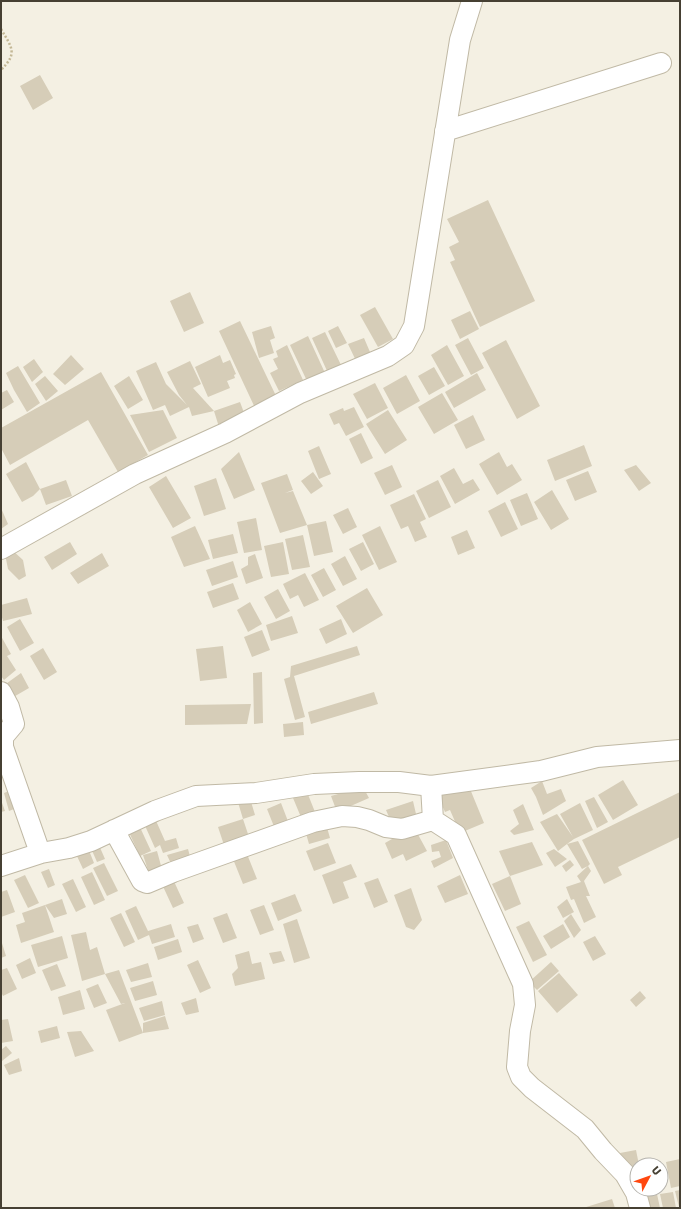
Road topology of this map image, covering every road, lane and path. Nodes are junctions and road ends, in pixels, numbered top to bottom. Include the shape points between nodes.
1 (472, 1) edge
2 (1, 30) edge
3 (661, 63) dead end
4 (1, 70) edge
5 (445, 131) junction
6 (1, 549) edge
7 (1, 692) edge
8 (680, 750) edge
9 (431, 786) junction
10 (432, 820) junction
11 (114, 830) junction
12 (41, 853) junction
13 (1, 866) edge
14 (640, 1208) edge

1 - 5 street via 460,40
2 - 4 path via 12,50 12,57
3 - 5 street
5 - 6 street via 414,326 404,345 388,356 300,393 225,433 136,474
7 - 12 street via 14,724 4,737 3,747
8 - 9 street via 597,758 541,771
9 - 10 street
9 - 11 street via 399,782 359,782 314,784 256,793 196,796
10 - 11 street via 402,829 386,827 357,817 342,816 313,822 147,883 142,880
10 - 14 street via 456,835 523,984 525,1004 517,1067 521,1077 585,1128 625,1174 636,1193
11 - 12 street via 69,848
12 - 13 street

